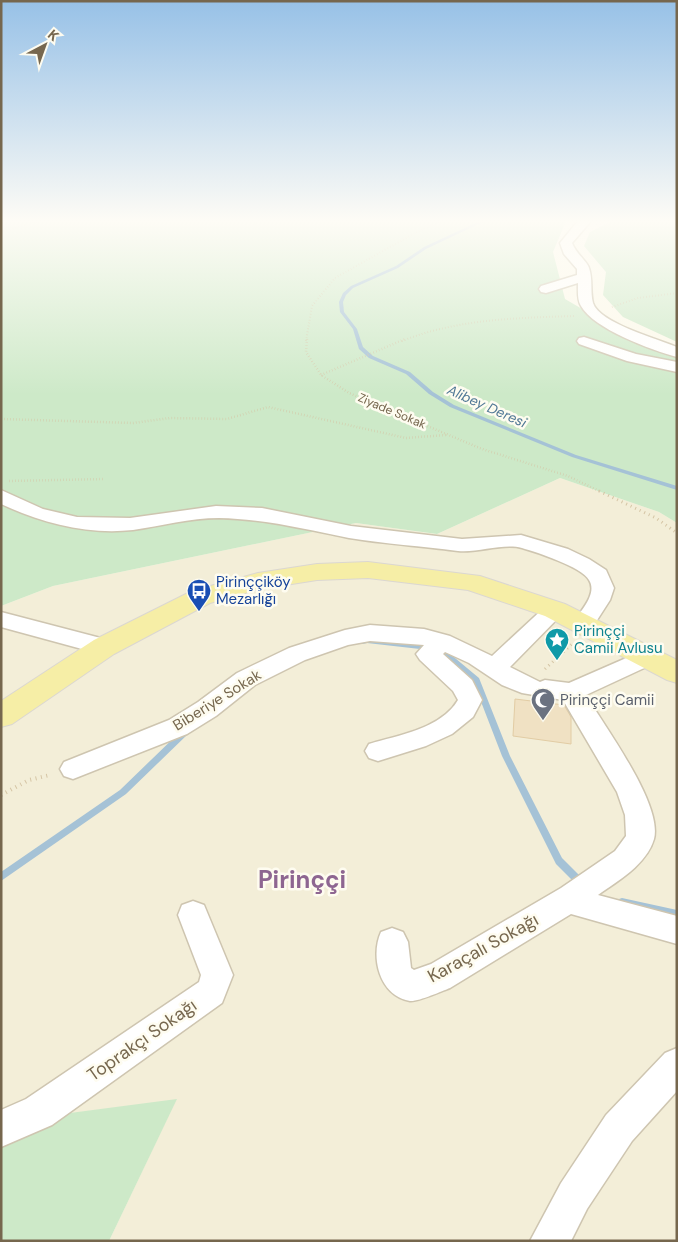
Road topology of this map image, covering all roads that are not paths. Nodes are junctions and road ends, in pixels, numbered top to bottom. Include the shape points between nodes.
1 (578, 279) edge
2 (584, 279) edge
3 (546, 290) dead end
4 (584, 341) dead end
5 (677, 352) edge
6 (677, 367) edge
7 (1, 496) edge
8 (555, 610) junction
9 (1, 619) edge
10 (587, 625) junction
11 (442, 642) junction
12 (104, 647) junction
13 (646, 657) junction
14 (494, 668) junction
15 (677, 673) edge
16 (547, 686) junction
17 (1, 716) edge
18 (378, 751) dead end
19 (73, 769) road end
20 (572, 897) junction
21 (193, 916) dead end
22 (677, 930) edge
23 (392, 942) dead end
24 (677, 1065) edge
25 (1, 1129) edge
26 (550, 1241) edge

1 - 3 street
2 - 5 street via 586,304 593,314 610,326
4 - 6 street via 632,358
7 - 10 street via 36,513 77,523 130,524 216,512 262,514 351,532 462,545 521,541 561,554 598,575 603,588
8 - 10 main road
8 - 12 main road via 472,582 368,570 317,572 258,581 201,597
8 - 14 street
9 - 12 street
10 - 13 main road
11 - 14 street, Biberiye Sokak via 477,656
11 - 18 street via 428,654 463,686 470,700 466,710 431,735
11 - 19 street, Biberiye Sokak via 424,637 370,633 337,640 246,679 178,727
12 - 17 main road
13 - 15 main road
13 - 16 street
14 - 16 street, Biberiye Sokak via 511,679
16 - 20 street via 630,790 639,815 640,838 625,860
20 - 22 street via 581,904
20 - 23 street, Karaçalı Sokağı via 439,977 411,986 396,976
21 - 25 street, Toprakçı Sokağı via 217,975 211,992 38,1112
24 - 26 street via 618,1128 574,1196

